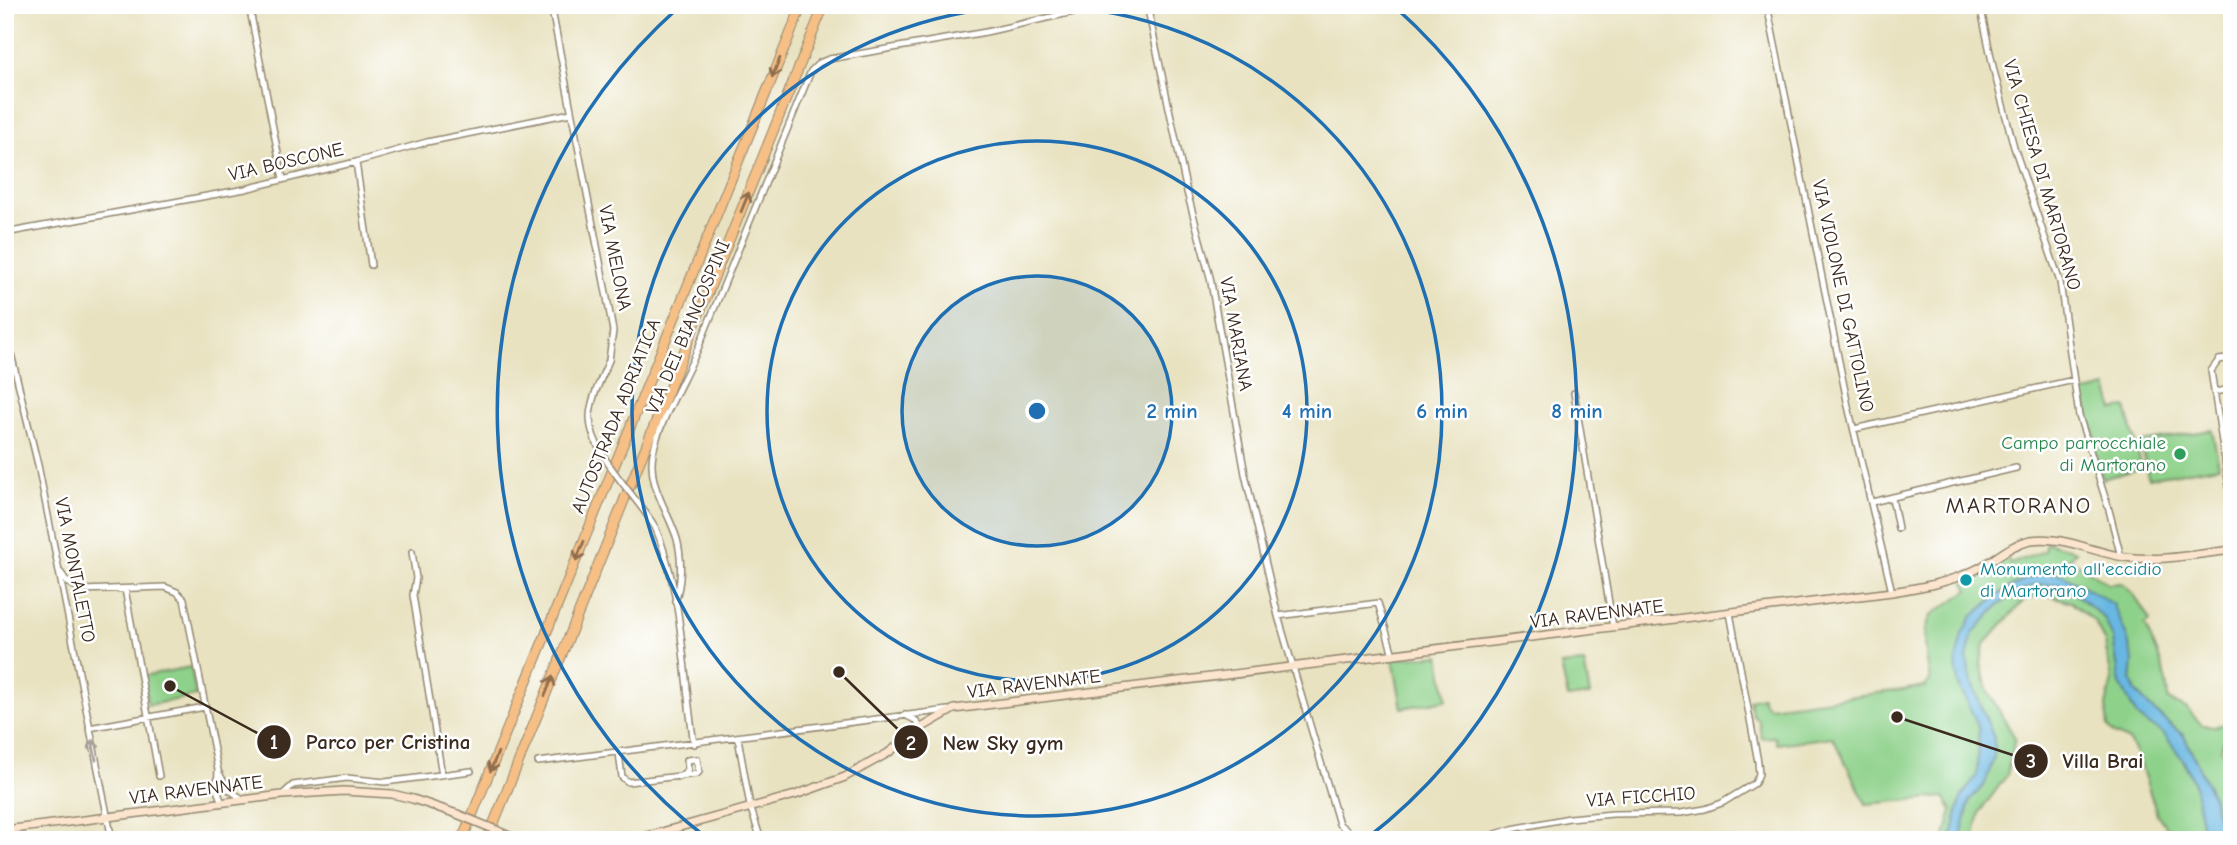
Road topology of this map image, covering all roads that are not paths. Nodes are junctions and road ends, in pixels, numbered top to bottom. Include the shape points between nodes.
1 (249, 5) edge
2 (551, 5) edge
3 (802, 5) edge
4 (824, 5) edge
5 (1104, 5) edge
6 (1147, 5) edge
7 (1767, 5) edge
8 (1980, 5) edge
9 (571, 113) junction
10 (356, 162) junction
11 (283, 179) junction
12 (5, 233) edge
13 (371, 265) dead end
14 (5, 329) edge
15 (2232, 358) edge
16 (2074, 380) junction
17 (2232, 389) edge
18 (2214, 392) junction
19 (1574, 393) dead end
20 (1854, 429) junction
21 (2232, 451) edge
22 (2224, 452) junction
23 (2015, 468) dead end
24 (1892, 498) junction
25 (1872, 502) junction
26 (2232, 506) edge
27 (1898, 528) dead end
28 (2232, 550) edge
29 (412, 552) dead end
30 (2121, 556) junction
31 (60, 570) junction
32 (125, 589) junction
33 (1892, 592) junction
34 (675, 601) junction
35 (1730, 613) junction
36 (1278, 616) junction
37 (1613, 628) junction
38 (1394, 655) junction
39 (1293, 668) junction
40 (205, 707) junction
41 (954, 709) junction
42 (904, 715) junction
43 (148, 716) junction
44 (89, 728) junction
45 (922, 728) junction
46 (738, 738) junction
47 (694, 744) junction
48 (619, 753) junction
49 (538, 762) dead end
50 (218, 770) junction
51 (471, 771) dead end
52 (442, 775) junction
53 (159, 776) dead end
54 (679, 777) junction
55 (228, 789) junction
56 (217, 790) junction
57 (282, 795) junction
58 (244, 800) junction
59 (222, 803) junction
60 (204, 805) junction
61 (750, 806) junction
62 (106, 817) junction
63 (5, 830) edge
64 (112, 840) edge
65 (462, 840) edge
66 (487, 840) edge
67 (519, 840) edge
68 (633, 840) edge
69 (761, 840) edge
70 (1358, 840) edge
71 (1476, 840) edge

1 - 11 street
2 - 9 street, VIA MELONA
3 -> 65 highway, AUTOSTRADA ADRIATICA
66 -> 4 highway, AUTOSTRADA ADRIATICA
5 - 34 street, VIA DEI BIANCOSPINI via 986,32 829,59 811,71 653,454 653,475 677,540 681,585
6 - 36 street, VIA MARIANA via 1210,277 1245,474
7 - 20 street, VIA VIOLONE DI GATTOLINO
8 - 16 street, VIA CHIESA DI MARTORANO via 2014,147 2060,282
9 - 10 street, VIA BOSCONE via 427,142
9 - 34 street, VIA MELONA, bridge via 613,331 609,360 590,417 592,432 600,452 655,527
10 - 11 street, VIA BOSCONE
10 - 13 street
11 - 12 street, VIA BOSCONE
14 - 31 street, VIA MONTALETTO
15 - 18 street via 2219,360 2211,371
16 - 20 street
16 - 30 street, VIA CHIESA DI MARTORANO via 2079,416
17 - 18 street
18 - 22 street
19 - 37 street
20 - 25 street, VIA VIOLONE DI GATTOLINO
21 - 22 street
22 - 26 street
23 - 24 street
24 - 25 street
24 - 27 street
25 - 33 street, VIA VIOLONE DI GATTOLINO
28 - 30 main road, VIA RAVENNATE via 2164,558
29 - 52 street via 413,595
30 - 33 main road, VIA RAVENNATE via 2051,538 2029,540 1942,584
31 - 32 street via 67,582 82,590
31 - 44 street, VIA MONTALETTO
32 - 40 street via 166,587 184,599
32 - 43 street
33 - 35 main road, VIA RAVENNATE
34 - 47 street, VIA MELONA
35 - 37 main road, VIA RAVENNATE
35 - 71 street, VIA FICCHIO via 1758,762 1755,783 1705,809 1569,818
36 - 38 street via 1378,603
36 - 39 street, VIA MARIANA
37 - 38 main road, VIA RAVENNATE
38 - 39 main road, VIA RAVENNATE
39 - 41 main road, VIA RAVENNATE
39 - 70 street via 1339,824
40 - 43 street
40 - 50 street
41 - 42 street, VIA RAVENNATE
41 - 45 main road, VIA RAVENNATE
42 - 45 street
42 - 46 street, VIA RAVENNATE
43 - 44 street
43 - 53 street
62 -> 44 street, VIA MONTALETTO
45 - 61 main road, VIA RAVENNATE via 845,777
46 - 47 street, VIA RAVENNATE
46 - 61 street
47 - 48 street, VIA RAVENNATE
48 - 49 street, VIA RAVENNATE
48 - 54 street via 622,777 628,782
50 - 55 street
50 - 56 street
51 - 52 street, VIA RAVENNATE
52 - 57 street, VIA RAVENNATE via 384,782 347,778 293,785
54 - 54 street via 699,772 697,759 687,760 688,770
55 - 58 street
55 - 59 street
56 - 59 street
56 - 60 street
57 - 58 main road, VIA RAVENNATE
57 - 67 main road, bridge via 392,794
58 - 59 main road, VIA RAVENNATE
59 - 60 main road, VIA RAVENNATE
60 - 62 main road, VIA RAVENNATE
61 - 68 main road, VIA RAVENNATE
61 - 69 street
62 - 63 main road, VIA RAVENNATE
62 - 64 street, VIA MONTALETTO

